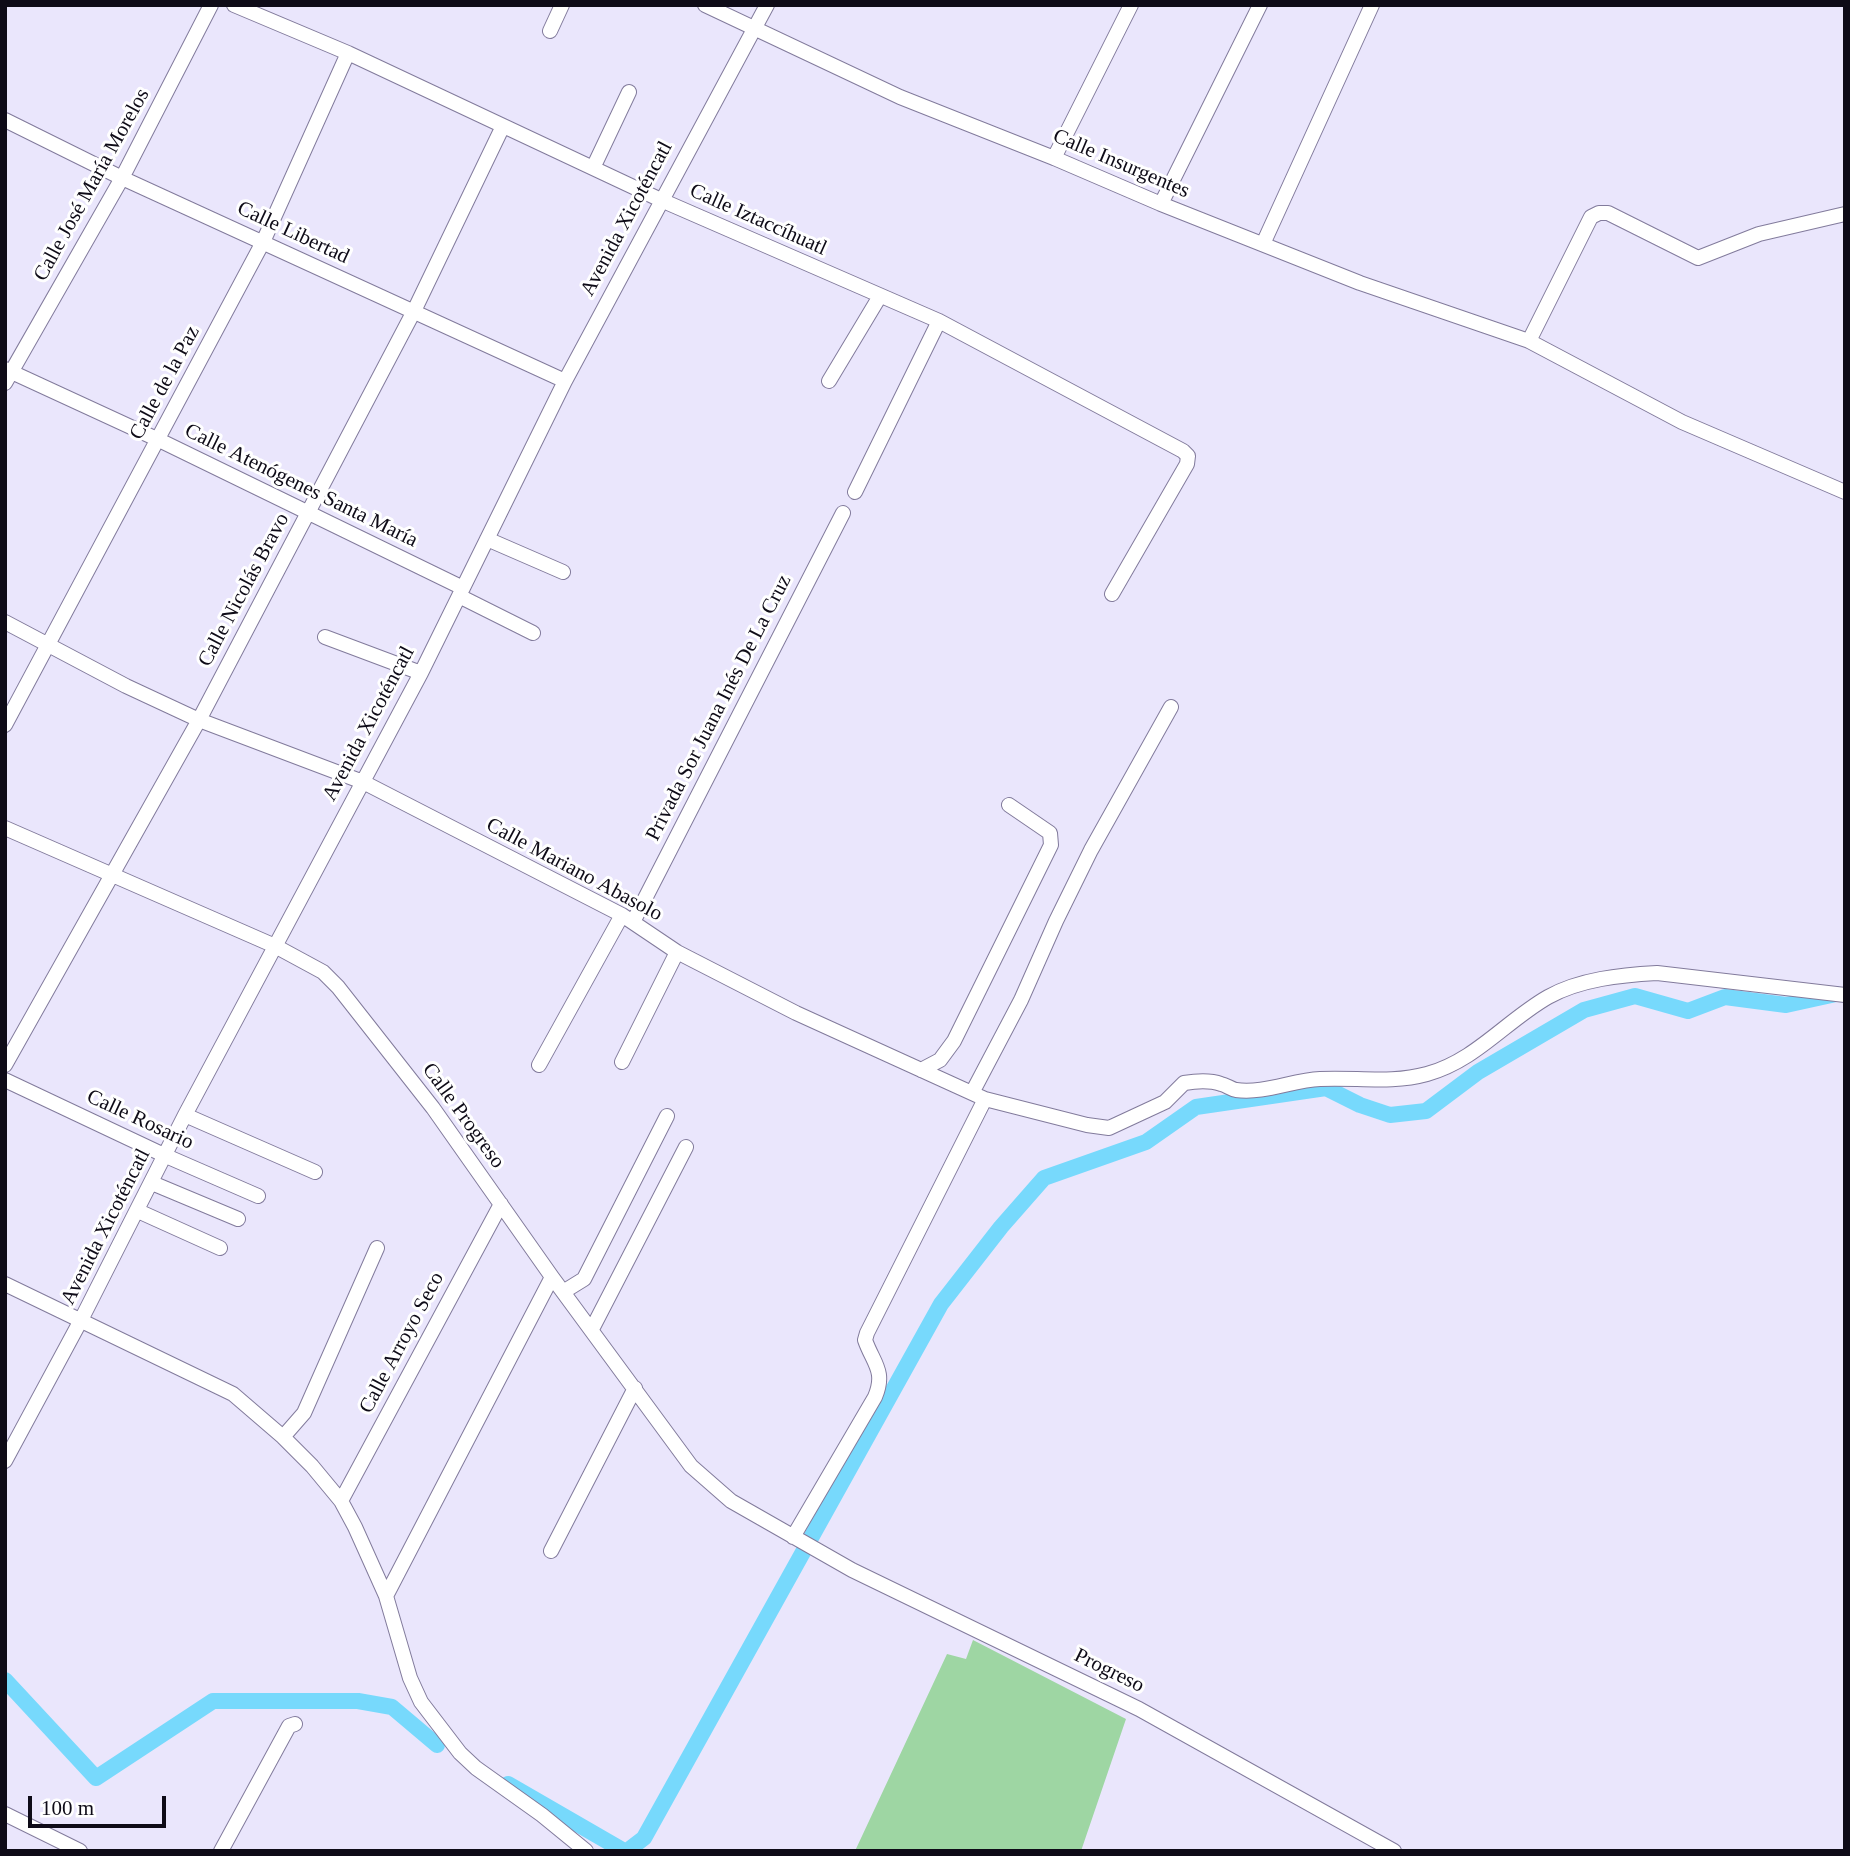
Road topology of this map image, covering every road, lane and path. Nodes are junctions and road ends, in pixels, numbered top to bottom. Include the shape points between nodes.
1 (211, 5) edge
2 (234, 5) edge
3 (562, 5) edge
4 (705, 5) edge
5 (767, 5) edge
6 (1130, 5) edge
7 (1259, 5) edge
8 (1372, 5) edge
9 (754, 29) junction
10 (550, 31) dead end
11 (348, 53) junction
12 (629, 92) dead end
13 (5, 120) edge
14 (503, 126) junction
15 (1054, 158) junction
16 (593, 168) junction
17 (122, 178) junction
18 (661, 200) junction
19 (1161, 204) junction
20 (1845, 214) edge
21 (262, 242) junction
22 (1263, 244) junction
23 (880, 296) junction
24 (414, 311) junction
25 (939, 321) junction
26 (1529, 341) junction
27 (7, 374) edge
28 (565, 381) junction
29 (829, 381) dead end
30 (159, 440) junction
31 (855, 492) dead end
32 (1845, 492) edge
33 (308, 513) junction
34 (843, 513) dead end
35 (487, 539) junction
36 (563, 572) dead end
37 (461, 592) junction
38 (1112, 594) dead end
39 (5, 622) edge
40 (533, 633) dead end
41 (325, 637) dead end
42 (49, 646) junction
43 (421, 673) junction
44 (1171, 707) dead end
45 (199, 720) junction
46 (5, 725) edge
47 (363, 782) junction
48 (1009, 805) dead end
49 (5, 828) edge
50 (113, 873) junction
51 (627, 919) junction
52 (275, 946) junction
53 (677, 952) junction
54 (1845, 995) edge
55 (622, 1062) dead end
56 (5, 1065) edge
57 (539, 1065) dead end
58 (921, 1070) junction
59 (5, 1080) edge
60 (978, 1096) junction
61 (185, 1115) junction
62 (667, 1116) dead end
63 (686, 1147) dead end
64 (166, 1156) junction
65 (316, 1172) dead end
66 (152, 1183) junction
67 (258, 1196) dead end
68 (501, 1204) junction
69 (138, 1210) junction
70 (238, 1219) dead end
71 (220, 1248) dead end
72 (377, 1248) dead end
73 (552, 1277) junction
74 (5, 1284) edge
75 (563, 1292) junction
76 (81, 1320) junction
77 (592, 1329) junction
78 (635, 1388) junction
79 (283, 1437) junction
80 (5, 1461) edge
81 (341, 1501) junction
82 (796, 1539) junction
83 (551, 1551) dead end
84 (386, 1596) junction
85 (5, 1814) edge
86 (80, 1851) edge
87 (221, 1851) edge
88 (232, 1851) edge
89 (586, 1851) edge
90 (1394, 1851) edge

1 - 17 street, Calle José María Morelos
2 - 11 street, Calle Iztaccíhuatl
3 - 10 street
4 - 9 street, Calle Insurgentes
5 - 9 street, Avenida Xicoténcatl
6 - 15 street
7 - 19 street
8 - 22 street
9 - 15 street, Calle Insurgentes via 900,97
9 - 18 street, Avenida Xicoténcatl
11 - 14 street, Calle Iztaccíhuatl
11 - 21 street, Calle de la Paz
12 - 16 street
13 - 17 street, Calle Libertad
14 - 16 street, Calle Iztaccíhuatl
14 - 24 street, Calle Nicolás Bravo
15 - 19 street, Calle Insurgentes
16 - 18 street, Calle Iztaccíhuatl
17 - 21 street, Calle Libertad
17 - 27 street, Calle José María Morelos
18 - 23 street, Calle Iztaccíhuatl
18 - 28 street, Avenida Xicoténcatl
19 - 22 street, Calle Insurgentes
20 - 26 street via 1746,237 1698,258 1608,213 1599,213 1591,217
21 - 24 street, Calle Libertad
21 - 30 street, Calle de la Paz
22 - 26 street, Calle Insurgentes
23 - 25 street, Calle Iztaccíhuatl
23 - 29 street
24 - 28 street, Calle Libertad
24 - 33 street, Calle Nicolás Bravo
25 - 31 street
25 - 38 street, Calle Iztaccíhuatl via 1188,456
26 - 32 street, Calle Insurgentes via 1682,422
27 - 30 street, Calle Atenógenes Santa María
28 - 35 street, Avenida Xicoténcatl
30 - 33 street, Calle Atenógenes Santa María
30 - 42 street, Calle de la Paz
33 - 37 street, Calle Atenógenes Santa María
33 - 45 street, Calle Nicolás Bravo
34 - 51 street, Privada Sor Juana Inés De La Cruz
35 - 36 street
35 - 37 street, Avenida Xicoténcatl
37 - 40 street, Calle Atenógenes Santa María
37 - 43 street, Avenida Xicoténcatl
39 - 42 street, Calle Mariano Abasolo
41 - 43 street
42 - 45 street, Calle Mariano Abasolo
42 - 46 street, Calle de la Paz
43 - 47 street, Avenida Xicoténcatl
44 - 60 street via 1091,850
45 - 47 street, Calle Mariano Abasolo
45 - 50 street, Calle Nicolás Bravo
47 - 51 street, Calle Mariano Abasolo
47 - 52 street, Avenida Xicoténcatl
48 - 58 street via 1050,833 1051,845 954,1041 940,1060
49 - 50 street, Calle Progreso
50 - 52 street, Calle Progreso
50 - 56 street, Calle Nicolás Bravo
51 - 53 street, Calle Mariano Abasolo
51 - 57 street, Privada Sor Juana Inés De La Cruz
52 - 61 street, Avenida Xicoténcatl
52 - 68 street, Calle Progreso via 323,972 338,987
53 - 55 street
53 - 58 street, Calle Mariano Abasolo
54 - 60 street, Calle Mariano Abasolo via 1657,973 1627,975 1564,989 1480,1048 1426,1075 1373,1082 1321,1079 1235,1090 1220,1083 1195,1081 1179,1086 1165,1102 1109,1128
58 - 60 street, Calle Mariano Abasolo
59 - 64 street, Calle Rosario
60 - 82 street via 867,1333 865,1340 878,1363 874,1397
61 - 64 street, Avenida Xicoténcatl
61 - 65 street
62 - 75 street via 584,1279
63 - 77 street
64 - 66 street, Avenida Xicoténcatl
64 - 67 street, Calle Rosario
66 - 69 street, Avenida Xicoténcatl
66 - 70 street
68 - 73 street, Calle Progreso
68 - 81 street, Calle Arroyo Seco
69 - 71 street
69 - 76 street, Avenida Xicoténcatl
72 - 79 street via 304,1413
73 - 75 street, Calle Progreso
73 - 84 street
74 - 76 street
75 - 77 street, Calle Progreso
76 - 79 street via 233,1394
76 - 80 street, Avenida Xicoténcatl
77 - 78 street, Calle Progreso
78 - 82 street, Calle Progreso via 691,1466 731,1501
78 - 83 street
79 - 81 street
81 - 84 street
82 - 90 street, Progreso via 1139,1709
84 - 89 street via 421,1702 460,1753
85 - 86 street
87 - 88 street via 289,1726 295,1724 297,1730

